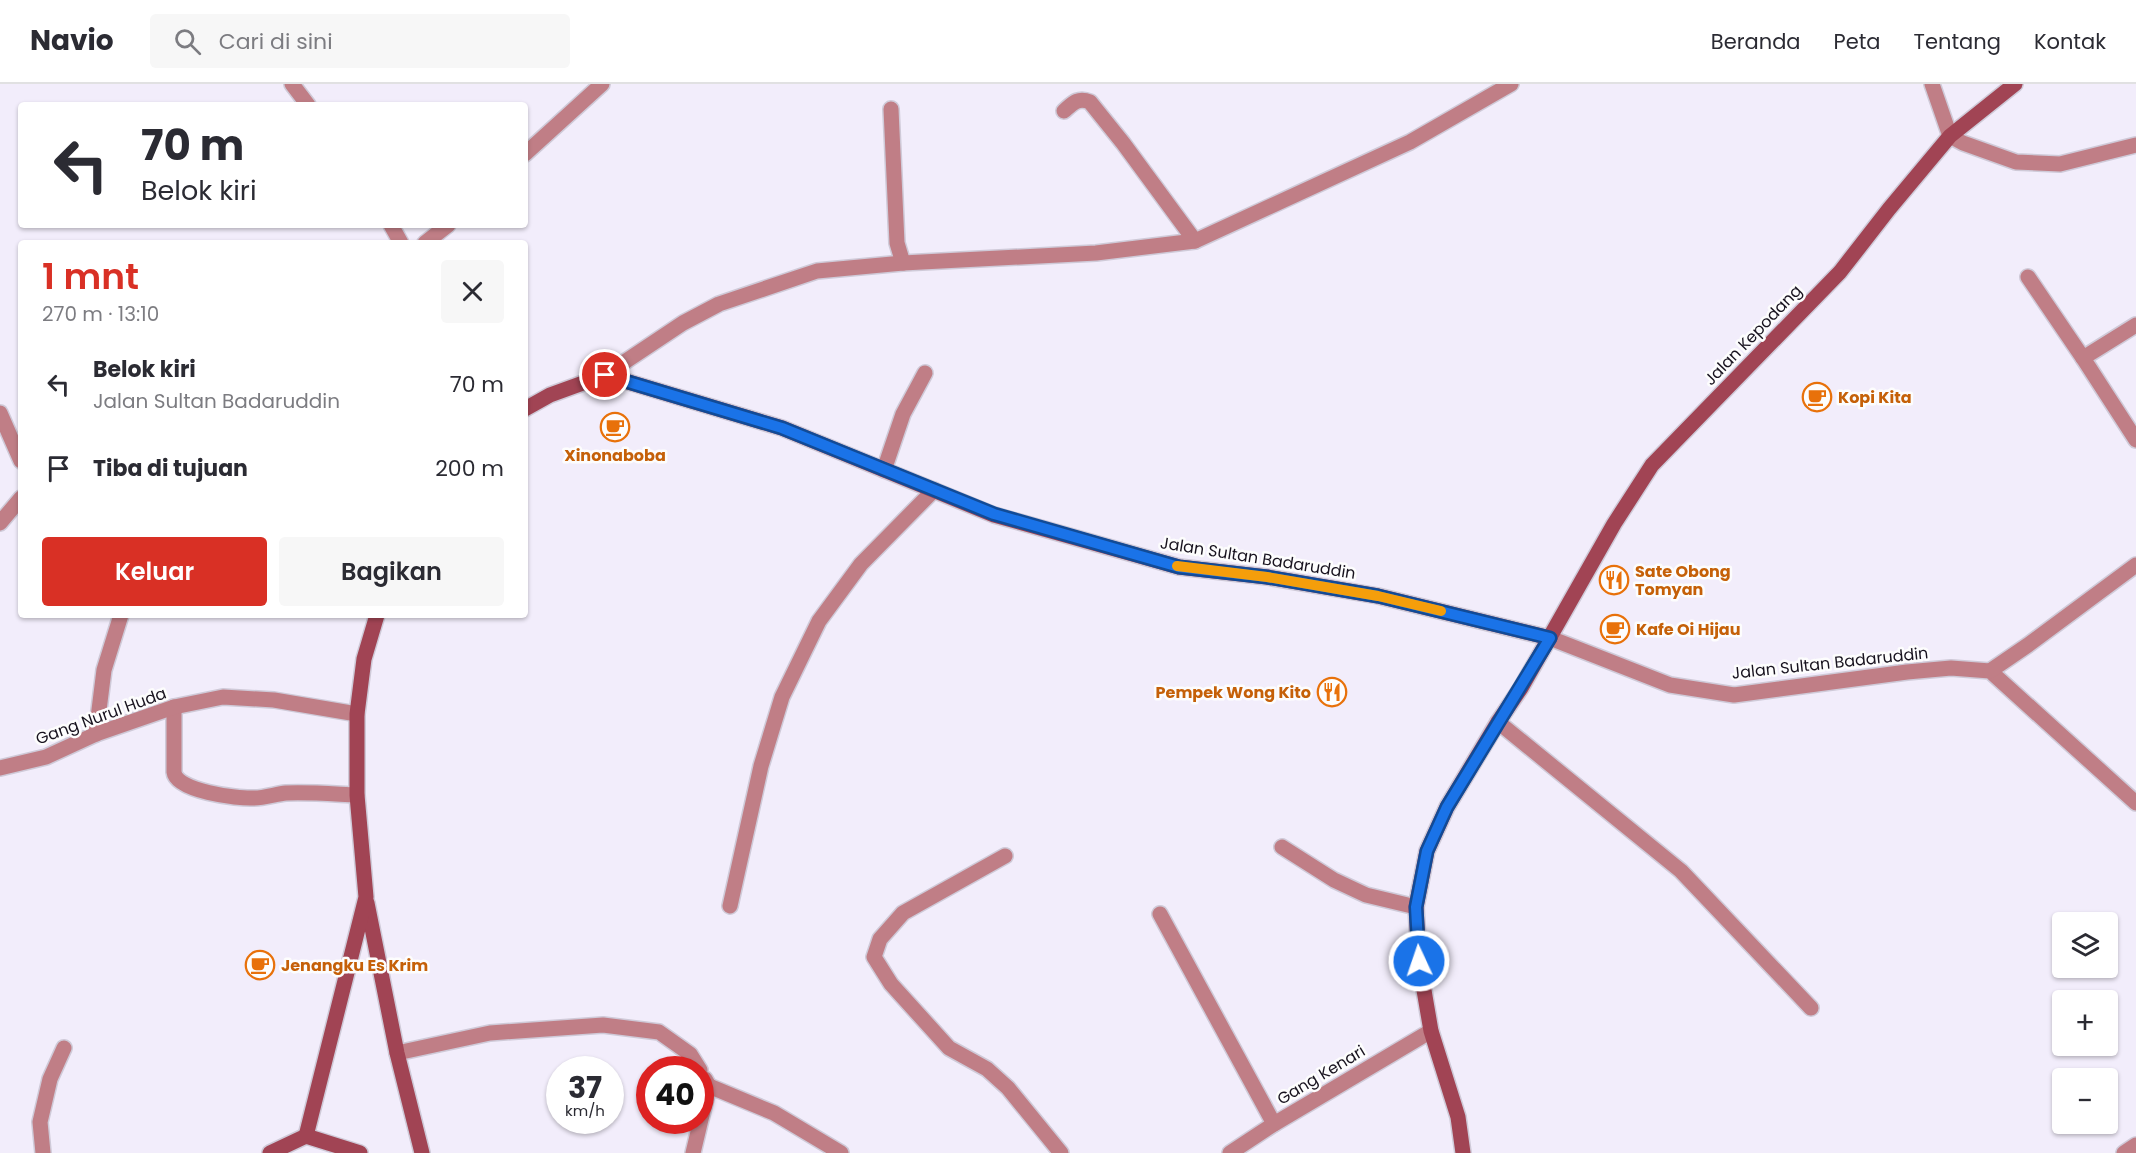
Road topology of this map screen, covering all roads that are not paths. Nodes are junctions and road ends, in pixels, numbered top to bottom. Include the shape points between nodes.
1 (292, 84) edge
2 (602, 84) edge
3 (1511, 84) edge
4 (1932, 84) edge
5 (2015, 84) edge
6 (306, 102) edge
7 (891, 109) dead end
8 (1064, 111) dead end
9 (1950, 136) junction
10 (2136, 145) edge
11 (528, 151) edge
12 (444, 228) edge
13 (429, 240) edge
14 (1194, 242) junction
15 (903, 262) junction
16 (2028, 277) dead end
17 (2136, 325) edge
18 (2083, 358) junction
19 (925, 373) dead end
20 (605, 375) junction
21 (528, 407) edge
22 (0, 413) edge
23 (2136, 440) edge
24 (18, 454) edge
25 (884, 470) junction
26 (934, 490) junction
27 (18, 502) edge
28 (0, 523) edge
29 (2136, 565) edge
30 (120, 618) edge
31 (376, 618) edge
32 (1550, 638) junction
33 (1990, 671) junction
34 (174, 707) junction
35 (357, 714) junction
36 (1498, 722) junction
37 (96, 734) junction
38 (0, 768) edge
39 (357, 795) junction
40 (2136, 802) edge
41 (1282, 847) dead end
42 (1005, 855) dead end
43 (366, 897) junction
44 (730, 906) dead end
45 (1416, 907) junction
46 (1160, 914) dead end
47 (1811, 1008) dead end
48 (1431, 1031) junction
49 (64, 1048) dead end
50 (397, 1053) junction
51 (691, 1056) edge
52 (714, 1088) edge
53 (1274, 1124) junction
54 (698, 1134) edge
55 (306, 1136) junction
56 (2136, 1145) edge
57 (43, 1153) edge
58 (270, 1153) edge
59 (360, 1153) edge
60 (423, 1153) edge
61 (693, 1153) edge
62 (841, 1153) edge
63 (1061, 1153) edge
64 (1230, 1153) edge
65 (1463, 1153) edge
66 (2124, 1153) edge

1 - 6 street
2 - 11 street
3 - 14 street via 1410,142
4 - 9 street
5 - 9 street, Jalan Kepodang
7 - 15 street via 897,243
8 - 14 street via 1077,100 1090,102
9 - 10 street via 2016,162 2060,164
9 - 32 street, Jalan Kepodang via 1840,272 1652,465
12 - 13 street
14 - 15 street via 1096,253
15 - 20 street via 817,271 719,304
16 - 18 street
17 - 18 street
18 - 23 street
19 - 25 street via 903,414
20 - 21 street
20 - 25 street, Jalan Sultan Badaruddin via 782,428
22 - 24 street
25 - 26 street, Jalan Sultan Badaruddin
26 - 32 street, Jalan Sultan Badaruddin via 994,514 1179,567 1378,596
26 - 44 street via 861,564 819,621 782,697 761,766
27 - 28 street
29 - 33 street
30 - 37 street via 104,670
31 - 35 street via 364,658
32 - 33 street, Jalan Sultan Badaruddin via 1670,685 1734,695 1907,672 1951,668
32 - 36 street, Jalan Kepodang
33 - 40 street
34 - 35 street, Gang Nurul Huda via 224,697 274,700
34 - 37 street, Gang Nurul Huda
34 - 39 street via 174,772 180,783 197,790 253,798 286,793
35 - 39 street
36 - 45 street, Jalan Kepodang via 1447,807 1427,851
36 - 47 street via 1681,871
37 - 38 street, Gang Nurul Huda via 46,756
39 - 43 street
41 - 45 street via 1366,895
42 - 63 street via 903,913 880,939 873,957 891,984 949,1048 987,1069 1008,1088
43 - 50 street
43 - 55 street
45 - 48 street, Jalan Kepodang via 1419,961
46 - 53 street
48 - 53 street, Gang Kenari
48 - 65 street, Jalan Kepodang via 1458,1117
49 - 57 street via 50,1079 40,1122
50 - 51 street via 490,1033 603,1025 659,1032
50 - 60 street
52 - 62 street via 774,1113
53 - 64 street, Gang Kenari
54 - 61 street
55 - 58 street
55 - 59 street
56 - 66 street

